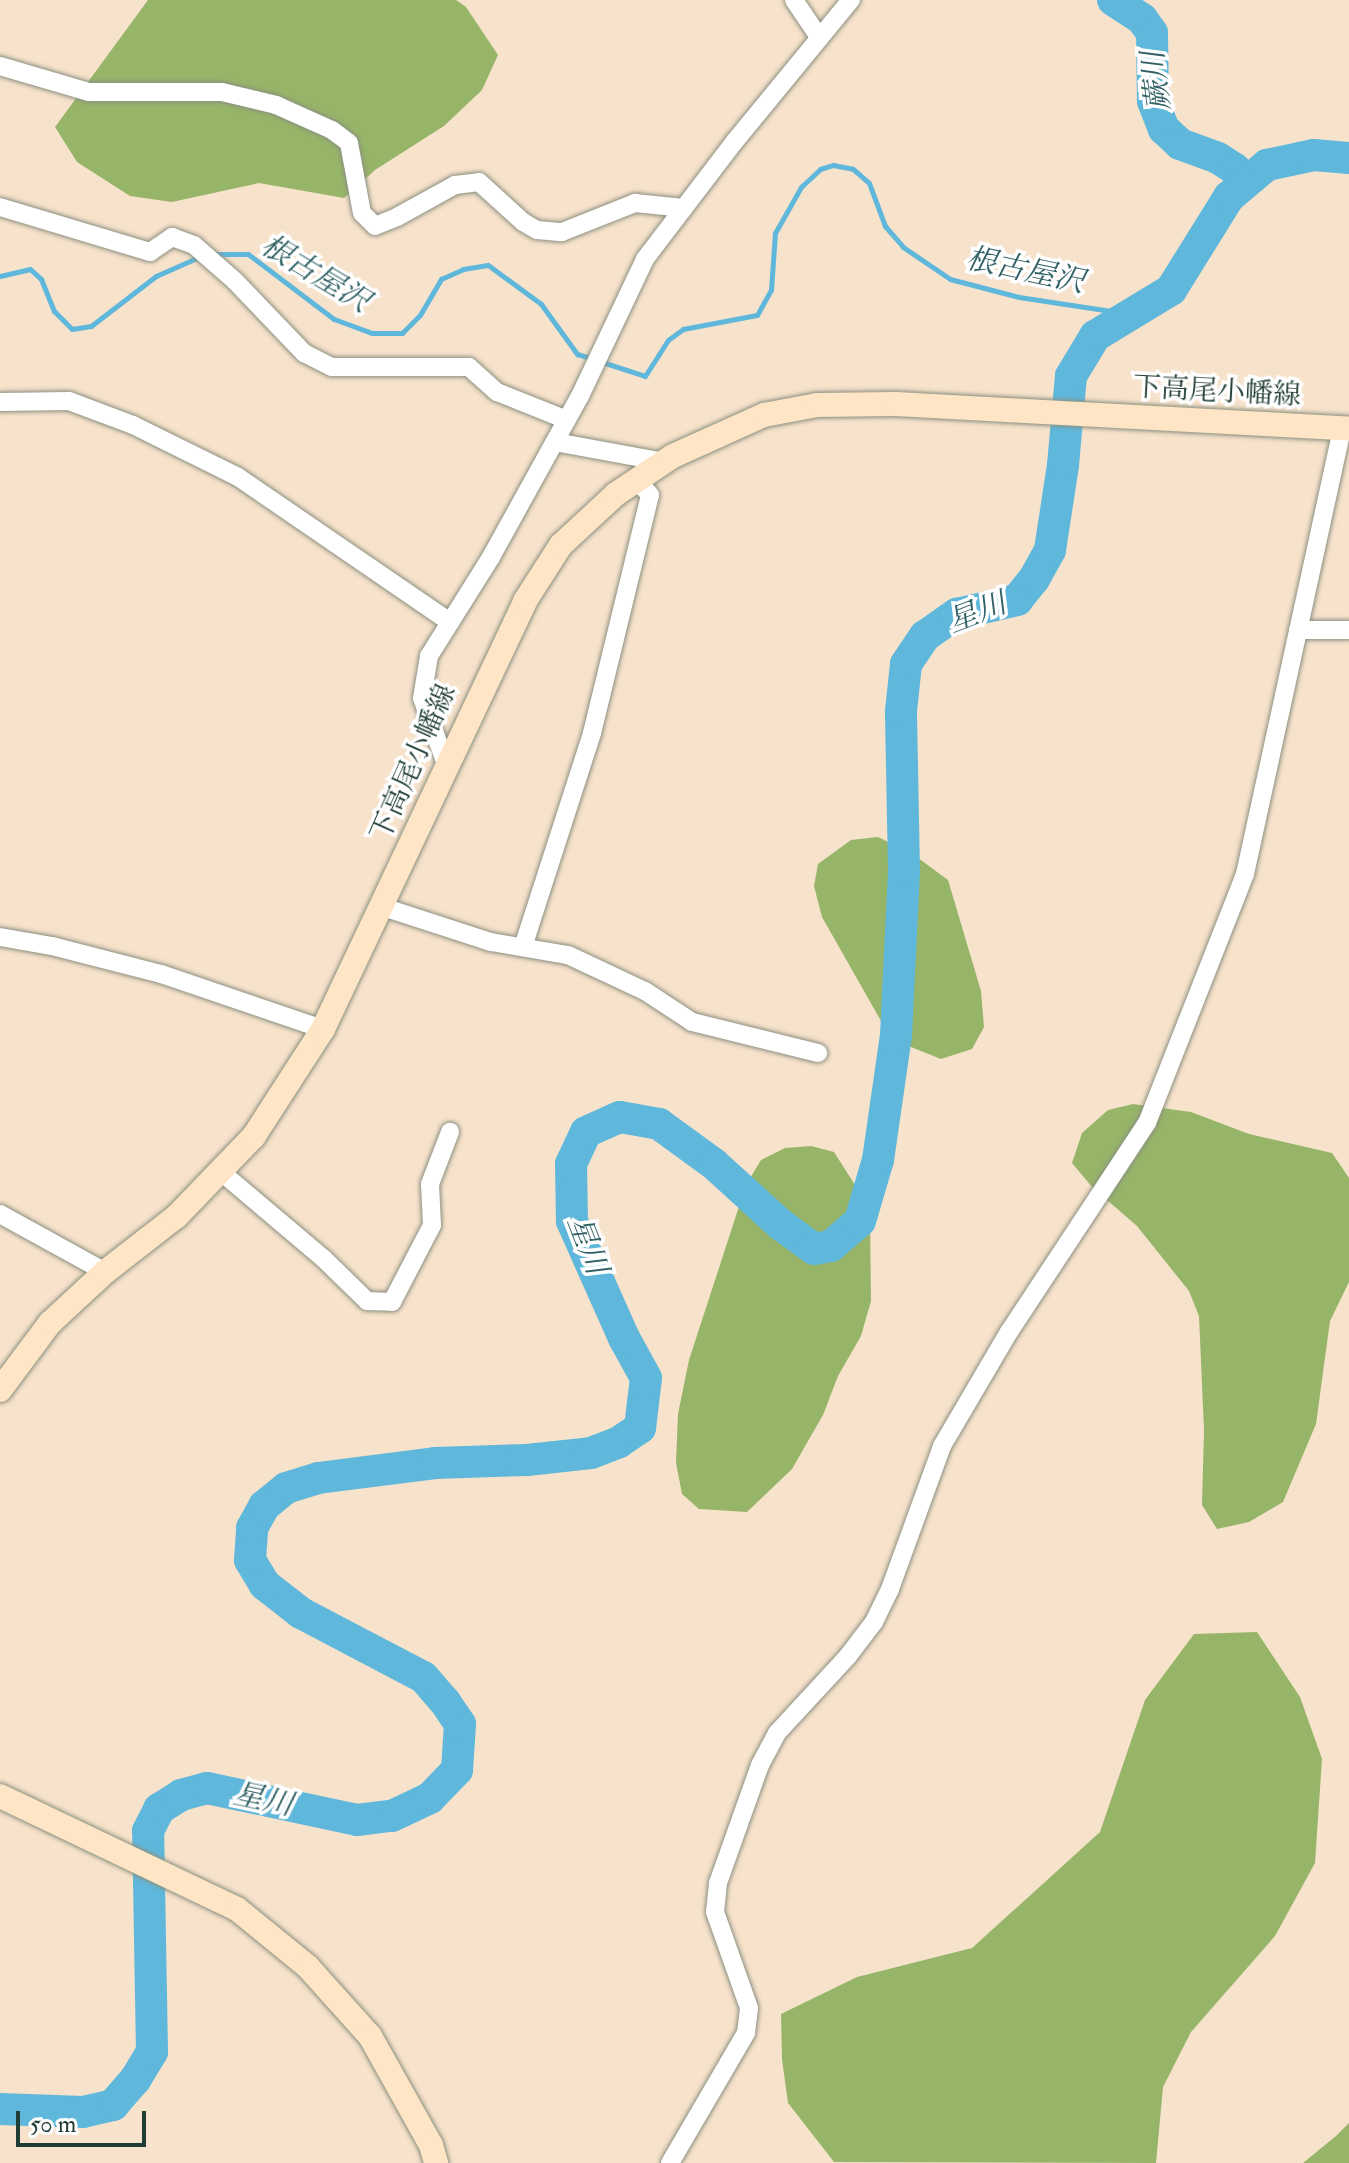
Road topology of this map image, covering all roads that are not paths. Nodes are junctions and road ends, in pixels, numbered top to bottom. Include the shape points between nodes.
1 (794, 0) edge
2 (851, 0) edge
3 (819, 37) junction
4 (0, 66) edge
5 (0, 207) edge
6 (684, 208) junction
7 (0, 402) edge
8 (567, 420) junction
9 (1346, 429) edge
10 (555, 442) junction
11 (664, 462) junction
12 (637, 480) junction
13 (450, 622) junction
14 (1298, 630) junction
15 (1349, 630) edge
16 (446, 764) junction
17 (383, 907) junction
18 (0, 937) edge
19 (523, 947) junction
20 (323, 1029) junction
21 (818, 1053) dead end
22 (450, 1132) dead end
23 (220, 1171) junction
24 (0, 1214) edge
25 (105, 1272) junction
26 (0, 1390) edge
27 (0, 1796) edge
28 (436, 2163) edge
29 (670, 2163) edge

1 - 3 street
2 - 3 street
3 - 6 street
4 - 6 street via 89,92 222,92 276,105 349,143 362,213 375,226 455,185 479,182 537,230 562,232 635,203
5 - 8 street via 150,252 172,237 194,245 304,353 332,367 469,367 497,392
6 - 8 street via 645,259
7 - 13 street via 69,401 146,432 238,477
8 - 10 street
9 - 11 main road, 下高尾小幡線 via 817,405 764,415
9 - 14 street
10 - 11 street
10 - 13 street
11 - 12 main road, 下高尾小幡線
12 - 16 main road, 下高尾小幡線 via 588,518 543,570
12 - 19 street via 650,495 599,703
13 - 16 street via 429,656 422,698
14 - 15 street
14 - 29 street via 1245,874 1147,1123 948,1435 874,1622 777,1733 760,1765 718,1883 715,1912 749,2008 746,2033
16 - 17 main road, 下高尾小幡線
17 - 19 street
17 - 20 main road, 下高尾小幡線
18 - 20 street via 161,974
19 - 21 street via 568,955 645,991 692,1022
20 - 23 main road, 下高尾小幡線 via 254,1136
22 - 23 street via 430,1184 432,1225 392,1302 367,1301
23 - 25 main road, 下高尾小幡線 via 177,1216
24 - 25 street
25 - 26 main road, 下高尾小幡線 via 50,1323
27 - 28 main road via 237,1909 308,1967 370,2036

